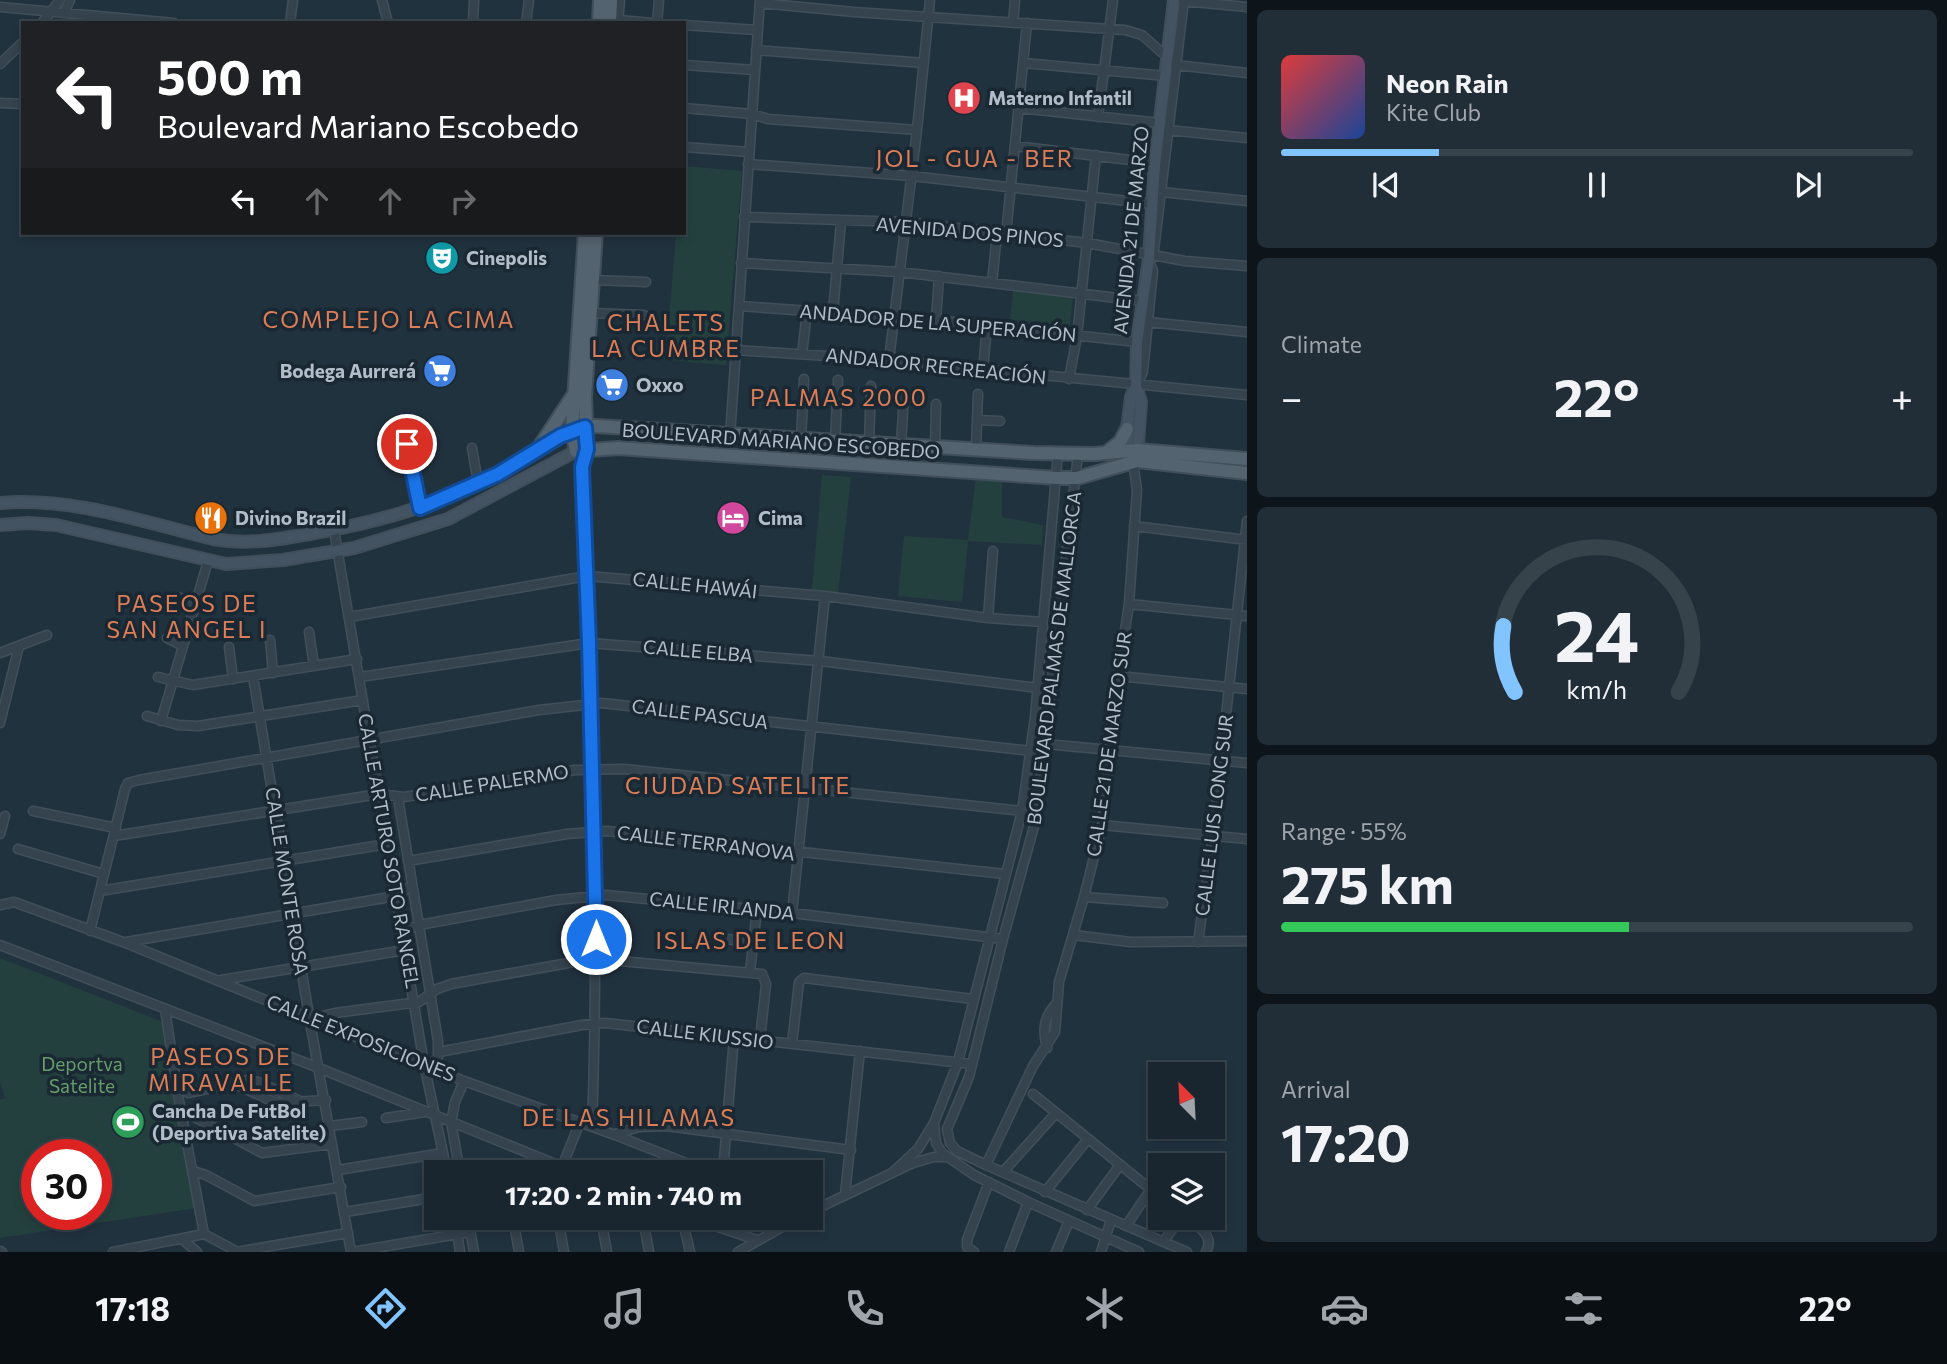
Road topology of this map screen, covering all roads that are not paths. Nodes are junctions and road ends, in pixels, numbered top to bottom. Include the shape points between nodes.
1 (60, 0) edge
2 (70, 0) edge
3 (293, 0) edge
4 (382, 0) edge
5 (474, 0) edge
6 (529, 0) edge
7 (600, 0) edge
8 (611, 0) edge
9 (620, 0) edge
10 (659, 0) edge
11 (855, 0) edge
12 (930, 0) edge
13 (1016, 0) edge
14 (1113, 0) edge
15 (1180, 0) edge
16 (760, 1) edge
17 (0, 7) edge
18 (1247, 7) edge
19 (52, 12) junction
20 (855, 12) junction
21 (64, 13) junction
22 (928, 17) junction
23 (44, 21) edge
24 (126, 21) edge
25 (290, 21) edge
26 (387, 21) edge
27 (473, 21) edge
28 (526, 21) edge
29 (598, 21) edge
30 (616, 21) edge
31 (616, 21) edge
32 (655, 21) edge
33 (1013, 23) junction
34 (1027, 23) junction
35 (686, 25) edge
36 (1110, 29) junction
37 (757, 30) junction
38 (21, 43) edge
39 (756, 50) junction
40 (3, 56) edge
41 (1172, 61) junction
42 (924, 63) junction
43 (1024, 63) junction
44 (0, 64) edge
45 (686, 65) edge
46 (755, 69) junction
47 (1105, 70) junction
48 (1247, 73) edge
49 (1166, 76) junction
50 (0, 103) edge
51 (21, 104) edge
52 (686, 107) edge
53 (1019, 108) junction
54 (752, 114) junction
55 (1098, 117) junction
56 (1164, 126) junction
57 (917, 130) junction
58 (1247, 138) edge
59 (1015, 146) junction
60 (686, 147) edge
61 (748, 152) junction
62 (1096, 155) junction
63 (1155, 163) junction
64 (748, 164) junction
65 (912, 176) junction
66 (1011, 189) junction
67 (1162, 192) junction
68 (1092, 196) junction
69 (1247, 201) edge
70 (1153, 204) junction
71 (744, 218) junction
72 (841, 222) junction
73 (905, 222) junction
74 (1002, 233) junction
75 (584, 235) edge
76 (596, 235) edge
77 (1087, 243) junction
78 (1150, 257) junction
79 (741, 263) junction
80 (1247, 266) edge
81 (838, 268) junction
82 (900, 272) junction
83 (939, 276) junction
84 (593, 281) junction
85 (646, 282) dead end
86 (992, 283) junction
87 (1082, 292) junction
88 (1142, 301) junction
89 (739, 306) junction
90 (807, 310) junction
91 (833, 312) junction
92 (591, 313) junction
93 (643, 315) dead end
94 (894, 317) junction
95 (936, 320) junction
96 (1148, 322) junction
97 (987, 326) junction
98 (1247, 332) edge
99 (1077, 336) junction
100 (1137, 342) junction
101 (735, 350) junction
102 (802, 354) junction
103 (889, 360) junction
104 (983, 370) junction
105 (804, 379) dead end
106 (1069, 379) junction
107 (838, 380) dead end
108 (871, 386) dead end
109 (1136, 386) junction
110 (574, 393) junction
111 (904, 394) dead end
112 (978, 394) dead end
113 (1247, 395) edge
114 (936, 404) dead end
115 (977, 420) junction
116 (1000, 421) dead end
117 (578, 429) junction
118 (1127, 429) junction
119 (730, 436) junction
120 (800, 440) junction
121 (835, 442) junction
122 (869, 443) junction
123 (407, 444) dead end
124 (901, 445) junction
125 (935, 447) junction
126 (472, 448) dead end
127 (538, 449) junction
128 (976, 449) junction
129 (581, 450) junction
130 (1058, 453) junction
131 (1105, 453) junction
132 (1078, 454) junction
133 (1133, 459) junction
134 (1247, 459) edge
135 (1247, 473) edge
136 (1057, 478) junction
137 (1076, 478) junction
138 (478, 483) junction
139 (0, 503) edge
140 (86, 508) junction
141 (420, 508) junction
142 (1247, 521) edge
143 (0, 525) edge
144 (350, 526) junction
145 (1134, 526) junction
146 (80, 529) junction
147 (334, 530) junction
148 (1246, 540) edge
149 (354, 548) junction
150 (338, 551) junction
151 (993, 551) dead end
152 (208, 561) junction
153 (587, 576) junction
154 (825, 596) junction
155 (178, 597) dead end
156 (194, 604) junction
157 (1129, 604) junction
158 (1237, 614) junction
159 (1247, 615) edge
160 (349, 617) junction
161 (988, 618) junction
162 (1043, 622) junction
163 (309, 632) dead end
164 (47, 635) dead end
165 (167, 638) dead end
166 (270, 640) dead end
167 (589, 643) junction
168 (19, 646) junction
169 (183, 646) junction
170 (229, 647) dead end
171 (0, 653) edge
172 (357, 659) junction
173 (820, 661) junction
174 (314, 666) junction
175 (273, 673) junction
176 (253, 676) junction
177 (1118, 676) junction
178 (158, 677) dead end
179 (360, 677) junction
180 (233, 679) junction
181 (174, 680) junction
182 (1038, 688) junction
183 (1230, 688) junction
184 (1247, 689) edge
185 (363, 700) junction
186 (591, 704) junction
187 (147, 716) dead end
188 (260, 716) junction
189 (0, 721) edge
190 (161, 721) junction
191 (812, 727) junction
192 (371, 741) junction
193 (1046, 744) junction
194 (1032, 751) junction
195 (1110, 751) junction
196 (267, 757) junction
197 (1221, 760) junction
198 (1247, 763) edge
199 (592, 768) junction
200 (805, 788) junction
201 (380, 794) junction
202 (398, 798) junction
203 (276, 809) junction
204 (33, 811) dead end
205 (1022, 811) junction
206 (5, 816) dead end
207 (1102, 825) junction
208 (594, 831) junction
209 (115, 832) junction
210 (0, 834) edge
211 (1213, 836) junction
212 (1247, 839) edge
213 (387, 844) junction
214 (18, 849) dead end
215 (798, 853) junction
216 (408, 861) junction
217 (284, 863) junction
218 (104, 874) junction
219 (1005, 874) junction
220 (411, 886) junction
221 (100, 891) junction
222 (596, 895) junction
223 (396, 896) junction
224 (1084, 897) junction
225 (1163, 903) dead end
226 (0, 905) edge
227 (757, 909) junction
228 (792, 913) junction
229 (293, 914) junction
230 (419, 925) junction
231 (90, 930) junction
232 (402, 930) junction
233 (1074, 935) junction
234 (989, 936) junction
235 (727, 939) dead end
236 (1003, 939) junction
237 (1247, 941) edge
238 (123, 942) junction
239 (1198, 942) junction
240 (754, 943) junction
241 (0, 945) edge
242 (405, 950) junction
243 (596, 960) junction
244 (302, 965) junction
245 (750, 972) junction
246 (220, 981) junction
247 (431, 995) junction
248 (973, 999) junction
249 (414, 1004) junction
250 (165, 1009) junction
251 (312, 1017) junction
252 (596, 1024) junction
253 (734, 1037) junction
254 (760, 1040) junction
255 (792, 1044) junction
256 (860, 1051) junction
257 (439, 1052) junction
258 (958, 1062) junction
259 (972, 1064) junction
260 (427, 1065) junction
261 (319, 1068) junction
262 (464, 1081) junction
263 (188, 1093) dead end
264 (1033, 1094) dead end
265 (326, 1100) junction
266 (181, 1110) junction
267 (425, 1112) junction
268 (1056, 1113) junction
269 (436, 1116) junction
270 (386, 1118) dead end
271 (362, 1122) dead end
272 (451, 1122) junction
273 (580, 1122) junction
274 (934, 1123) junction
275 (330, 1126) junction
276 (592, 1126) junction
277 (615, 1135) junction
278 (726, 1135) junction
279 (1088, 1139) junction
280 (332, 1144) junction
281 (851, 1150) junction
282 (443, 1153) junction
283 (947, 1157) junction
284 (444, 1160) edge
285 (458, 1160) edge
286 (545, 1160) edge
287 (565, 1160) edge
288 (679, 1160) edge
289 (724, 1160) edge
290 (986, 1165) junction
291 (1120, 1165) junction
292 (338, 1170) junction
293 (193, 1171) junction
294 (893, 1172) junction
295 (1003, 1172) junction
296 (989, 1182) junction
297 (341, 1187) junction
298 (1148, 1187) edge
299 (1045, 1192) junction
300 (1148, 1193) edge
301 (845, 1195) junction
302 (424, 1199) edge
303 (1027, 1202) junction
304 (823, 1206) edge
305 (1087, 1210) junction
306 (345, 1212) junction
307 (1111, 1220) junction
308 (1069, 1221) junction
309 (1126, 1226) junction
310 (457, 1230) edge
311 (515, 1230) edge
312 (560, 1230) edge
313 (603, 1230) edge
314 (645, 1230) edge
315 (685, 1230) edge
316 (734, 1230) edge
317 (776, 1230) edge
318 (1172, 1230) edge
319 (1200, 1230) edge
320 (470, 1232) joint
321 (348, 1233) junction
322 (204, 1234) junction
323 (458, 1234) junction
324 (1107, 1238) junction
325 (182, 1239) junction
326 (757, 1240) junction
327 (1164, 1241) junction
328 (971, 1249) edge
329 (119, 1251) edge
330 (197, 1252) edge
331 (237, 1252) edge
332 (352, 1252) edge
333 (460, 1252) edge
334 (474, 1252) edge
335 (519, 1252) edge
336 (564, 1252) edge
337 (607, 1252) edge
338 (649, 1252) edge
339 (690, 1252) edge
340 (738, 1252) edge
341 (1009, 1252) edge
342 (1056, 1252) edge
343 (1101, 1252) edge
344 (1139, 1252) edge
345 (1186, 1252) edge
346 (1206, 1252) edge

1 - 19 street
2 - 21 street
3 - 25 street
4 - 26 street
5 - 27 street
6 - 28 street
7 - 29 main road
8 - 30 main road
9 - 31 street
10 - 32 street
11 - 20 street
12 - 22 street
13 - 33 street
14 - 36 street
15 - 18 street
15 - 41 street, AVENIDA 21 DE MARZO
16 - 20 street
16 - 37 street
17 - 19 street
19 - 21 street
19 - 23 street
20 - 22 street
21 - 24 street
22 - 33 street
22 - 42 street
33 - 34 street
34 - 36 street
34 - 43 street
35 - 37 street
36 - 41 street via 1142,35
36 - 47 street
37 - 39 street
38 - 40 street
39 - 42 street
39 - 46 street
40 - 44 street
41 - 48 street
41 - 49 street, AVENIDA 21 DE MARZO
41 - 56 street
42 - 57 street
43 - 47 street
43 - 53 street
45 - 46 street
46 - 54 street
47 - 49 street
47 - 55 street
49 - 56 street, AVENIDA 21 DE MARZO
50 - 51 street
52 - 54 street
53 - 55 street
53 - 59 street
54 - 57 street
54 - 61 street
55 - 56 street
56 - 58 street
56 - 63 street, AVENIDA 21 DE MARZO
56 - 67 street
57 - 65 street
59 - 62 street
59 - 66 street
60 - 61 street
61 - 64 street
62 - 63 street
62 - 68 street
63 - 70 street, AVENIDA 21 DE MARZO
64 - 65 street
64 - 71 street
65 - 66 street
65 - 73 street
66 - 68 street
66 - 74 street
67 - 69 street
67 - 78 street
68 - 70 street
68 - 77 street
70 - 78 street, AVENIDA 21 DE MARZO
71 - 72 street, AVENIDA DOS PINOS
71 - 79 street
72 - 73 street, AVENIDA DOS PINOS
72 - 81 street
73 - 74 street, AVENIDA DOS PINOS
73 - 82 street
74 - 77 street, AVENIDA DOS PINOS
74 - 86 street
75 - 110 main road
76 - 84 main road
77 - 78 street, AVENIDA DOS PINOS
77 - 87 street
78 - 80 street, AVENIDA DOS PINOS
78 - 88 street, AVENIDA 21 DE MARZO
78 - 96 street
79 - 81 street
79 - 89 street
81 - 82 street
81 - 91 street
82 - 83 street
82 - 94 street
83 - 86 street
83 - 95 street
84 - 85 street
84 - 92 main road
86 - 87 street
87 - 88 street
87 - 99 street
88 - 100 street, AVENIDA 21 DE MARZO
89 - 90 street, ANDADOR DE LA SUPERACIÓN
89 - 101 street
90 - 91 street, ANDADOR DE LA SUPERACIÓN
90 - 102 street
91 - 94 street, ANDADOR DE LA SUPERACIÓN
92 - 93 street
92 - 117 main road
94 - 95 street, ANDADOR DE LA SUPERACIÓN
94 - 103 street
95 - 97 street, ANDADOR DE LA SUPERACIÓN
96 - 98 street
96 - 109 street via 1143,372
97 - 99 street, ANDADOR DE LA SUPERACIÓN
97 - 104 street
99 - 100 street, ANDADOR DE LA SUPERACIÓN
99 - 106 street
100 - 109 street, AVENIDA 21 DE MARZO
101 - 102 street, ANDADOR RECREACIÓN
101 - 119 street
102 - 103 street, ANDADOR RECREACIÓN
103 - 104 street, ANDADOR RECREACIÓN
104 - 106 street, ANDADOR RECREACIÓN
105 - 120 street
106 - 109 street, ANDADOR RECREACIÓN
107 - 121 street
108 - 122 street
109 - 113 street, ANDADOR RECREACIÓN
109 - 118 street, AVENIDA 21 DE MARZO
109 - 133 street via 1141,402
110 - 117 main road
110 - 127 main road
111 - 124 street
112 - 115 street
114 - 125 street
115 - 116 street
115 - 128 street
117 - 119 main road, BOULEVARD MARIANO ESCOBEDO
117 - 127 street
117 - 129 main road
118 - 131 main road via 1120,442
118 - 133 street, AVENIDA 21 DE MARZO
119 - 120 main road, BOULEVARD MARIANO ESCOBEDO
120 - 121 main road, BOULEVARD MARIANO ESCOBEDO
121 - 122 main road, BOULEVARD MARIANO ESCOBEDO
122 - 124 main road, BOULEVARD MARIANO ESCOBEDO
123 - 141 street
124 - 125 main road, BOULEVARD MARIANO ESCOBEDO
125 - 128 main road, BOULEVARD MARIANO ESCOBEDO
126 - 138 street
127 - 138 street
128 - 130 main road, BOULEVARD MARIANO ESCOBEDO
129 - 136 main road, BOULEVARD MARIANO ESCOBEDO via 618,448
129 - 149 street, BOULEVARD MARIANO ESCOBEDO via 448,519
129 - 153 street
130 - 132 main road, BOULEVARD MARIANO ESCOBEDO
130 - 136 street, BOULEVARD PALMAS DE MALLORCA
131 - 132 main road, BOULEVARD MARIANO ESCOBEDO
131 - 133 main road, BOULEVARD MARIANO ESCOBEDO
132 - 137 street, BOULEVARD PALMAS DE MALLORCA
133 - 134 main road, BOULEVARD MARIANO ESCOBEDO
133 - 135 main road, BOULEVARD MARIANO ESCOBEDO
133 - 137 main road, BOULEVARD MARIANO ESCOBEDO
133 - 145 street, CALLE 21 DE MARZO SUR via 1137,490
136 - 137 main road, BOULEVARD MARIANO ESCOBEDO
136 - 162 street, BOULEVARD PALMAS DE MALLORCA
137 - 193 street, BOULEVARD PALMAS DE MALLORCA
138 - 141 street
139 - 140 street via 27,501
140 - 146 street
140 - 147 street via 232,543
141 - 144 street
142 - 148 street, CALLE LUIS LONG SUR
143 - 146 street, BOULEVARD MARIANO ESCOBEDO
144 - 147 street
144 - 149 street
145 - 148 street
145 - 157 street, CALLE 21 DE MARZO SUR
146 - 152 street, BOULEVARD MARIANO ESCOBEDO
147 - 150 street, CALLE ARTURO SOTO RANGEL
148 - 158 street, CALLE LUIS LONG SUR
149 - 150 street, BOULEVARD MARIANO ESCOBEDO
150 - 152 street, BOULEVARD MARIANO ESCOBEDO via 243,564
150 - 160 street, CALLE ARTURO SOTO RANGEL
151 - 161 street
152 - 156 street
153 - 154 street, CALLE HAWÁI
153 - 160 street, CALLE HAWÁI
153 - 167 street
154 - 161 street, CALLE HAWÁI
154 - 173 street
155 - 156 street
156 - 169 street
157 - 158 street
157 - 177 street, CALLE 21 DE MARZO SUR
158 - 159 street
158 - 183 street, CALLE LUIS LONG SUR
160 - 172 street, CALLE ARTURO SOTO RANGEL
161 - 162 street, CALLE HAWÁI
162 - 182 street, BOULEVARD PALMAS DE MALLORCA
163 - 174 street
164 - 168 street
165 - 169 street
166 - 175 street
167 - 173 street, CALLE ELBA
167 - 179 street, CALLE ELBA
167 - 186 street
168 - 171 street
168 - 189 street
169 - 181 street
170 - 180 street
172 - 174 street
172 - 179 street, CALLE ARTURO SOTO RANGEL
173 - 182 street, CALLE ELBA
173 - 191 street
174 - 175 street
175 - 176 street
176 - 180 street
176 - 188 street, CALLE MONTE ROSA
177 - 183 street
177 - 195 street, CALLE 21 DE MARZO SUR
178 - 181 street
179 - 185 street, CALLE ARTURO SOTO RANGEL
180 - 181 street via 193,685
181 - 190 street
182 - 194 street, BOULEVARD PALMAS DE MALLORCA
183 - 184 street
183 - 197 street, CALLE LUIS LONG SUR
185 - 188 street
185 - 192 street, CALLE ARTURO SOTO RANGEL
186 - 191 street, CALLE PASCUA
186 - 192 street, CALLE PASCUA
186 - 199 street
187 - 190 street
188 - 190 street via 188,727
188 - 196 street, CALLE MONTE ROSA
191 - 194 street, CALLE PASCUA
191 - 200 street
192 - 196 street
192 - 201 street, CALLE ARTURO SOTO RANGEL
193 - 195 street
193 - 236 street, BOULEVARD PALMAS DE MALLORCA via 1036,819
194 - 205 street, BOULEVARD PALMAS DE MALLORCA
195 - 197 street
195 - 207 street, CALLE 21 DE MARZO SUR
196 - 203 street, CALLE MONTE ROSA
196 - 209 street via 128,783
197 - 198 street
197 - 211 street, CALLE LUIS LONG SUR
199 - 200 street, CALLE PALERMO
199 - 202 street, CALLE PALERMO
199 - 208 street
200 - 205 street, CALLE PALERMO
200 - 215 street
201 - 202 street, CALLE PALERMO
201 - 203 street
201 - 213 street, CALLE ARTURO SOTO RANGEL
202 - 216 street
203 - 209 street
203 - 217 street, CALLE MONTE ROSA
204 - 209 street
205 - 219 street, BOULEVARD PALMAS DE MALLORCA
206 - 210 street
207 - 211 street
207 - 224 street, CALLE 21 DE MARZO SUR
208 - 215 street, CALLE TERRANOVA
208 - 216 street, CALLE TERRANOVA
208 - 222 street
209 - 218 street
211 - 212 street
211 - 239 street, CALLE LUIS LONG SUR
213 - 217 street
213 - 223 street, CALLE ARTURO SOTO RANGEL
214 - 218 street
215 - 219 street, CALLE TERRANOVA
215 - 228 street
216 - 220 street
217 - 221 street
217 - 229 street, CALLE MONTE ROSA
218 - 221 street
219 - 234 street, BOULEVARD PALMAS DE MALLORCA
220 - 223 street
220 - 230 street
221 - 231 street
222 - 227 street, CALLE IRLANDA
222 - 230 street, CALLE IRLANDA
222 - 243 street
223 - 229 street
223 - 232 street, CALLE ARTURO SOTO RANGEL
224 - 225 street
224 - 233 street, CALLE 21 DE MARZO SUR
226 - 231 street, CALLE EXPOSICIONES via 14,902
227 - 228 street, CALLE IRLANDA
227 - 240 street
228 - 234 street, CALLE IRLANDA
229 - 238 street
229 - 244 street, CALLE MONTE ROSA
230 - 232 street, CALLE IRLANDA
230 - 247 street
231 - 238 street, CALLE EXPOSICIONES
232 - 242 street, CALLE ARTURO SOTO RANGEL
233 - 239 street via 1130,943
233 - 290 street, CALLE 21 DE MARZO SUR via 1052,1016 1055,1032 1033,1066
234 - 236 street, CALLE IRLANDA
234 - 248 street, BOULEVARD PALMAS DE MALLORCA
235 - 240 street
236 - 259 street, BOULEVARD PALMAS DE MALLORCA
237 - 239 street
238 - 246 street, CALLE EXPOSICIONES
240 - 245 street
241 - 250 street
242 - 244 street
242 - 249 street, CALLE ARTURO SOTO RANGEL
243 - 245 street
243 - 247 street via 451,984
243 - 252 street
244 - 246 street
244 - 251 street, CALLE MONTE ROSA
245 - 254 street via 762,974 766,980
246 - 251 street, CALLE EXPOSICIONES
247 - 249 street
247 - 257 street
248 - 255 street via 800,979
248 - 258 street, BOULEVARD PALMAS DE MALLORCA
249 - 251 street
249 - 260 street, CALLE ARTURO SOTO RANGEL
250 - 261 street
250 - 266 street
251 - 260 street, CALLE EXPOSICIONES
251 - 261 street, CALLE MONTE ROSA
252 - 253 street, CALLE KIUSSIO
252 - 257 street, CALLE KIUSSIO
252 - 276 street
253 - 254 street, CALLE KIUSSIO
253 - 278 street
254 - 255 street, CALLE KIUSSIO
255 - 256 street, CALLE KIUSSIO
256 - 258 street, CALLE KIUSSIO
256 - 281 street
257 - 260 street
258 - 259 street, CALLE KIUSSIO
258 - 274 street, BOULEVARD PALMAS DE MALLORCA
259 - 290 street, BOULEVARD PALMAS DE MALLORCA via 947,1129 957,1151
260 - 262 street, CALLE EXPOSICIONES
260 - 269 street, CALLE ARTURO SOTO RANGEL
261 - 265 street, CALLE MONTE ROSA
261 - 267 street
262 - 272 street
262 - 273 street, CALLE EXPOSICIONES
263 - 265 street via 233,1083 273,1103
264 - 268 street
265 - 275 street, CALLE MONTE ROSA
266 - 280 street via 262,1153
266 - 293 street
267 - 269 street
267 - 270 street
268 - 279 street
268 - 295 street
269 - 272 street
269 - 282 street, CALLE ARTURO SOTO RANGEL
271 - 275 street
272 - 285 street
272 - 286 street
273 - 276 street, CALLE EXPOSICIONES
273 - 287 street
274 - 283 street via 936,1143
274 - 294 street, BOULEVARD PALMAS DE MALLORCA via 918,1149
275 - 280 street, CALLE MONTE ROSA
276 - 277 street, CALLE EXPOSICIONES
277 - 278 street via 652,1126
277 - 288 street, CALLE EXPOSICIONES
278 - 281 street
278 - 289 street
279 - 291 street
279 - 299 street
280 - 292 street, CALLE MONTE ROSA
281 - 301 street
282 - 284 street, CALLE ARTURO SOTO RANGEL
282 - 292 street
283 - 294 street
283 - 296 street
290 - 295 street
291 - 298 street
291 - 305 street
292 - 297 street, CALLE MONTE ROSA
293 - 297 street via 254,1201
293 - 322 street
294 - 301 street
295 - 299 street
296 - 303 street
296 - 328 street via 968,1236
297 - 306 street, CALLE MONTE ROSA
299 - 305 street
300 - 309 street
301 - 304 street
302 - 306 street
303 - 308 street
303 - 341 street
305 - 307 street
306 - 321 street, CALLE MONTE ROSA
307 - 309 street
307 - 324 street
308 - 324 street
308 - 342 street
309 - 327 street
310 - 323 street
311 - 335 street
312 - 336 street
313 - 337 street
314 - 338 street
315 - 339 street
316 - 326 street
317 - 326 street
318 - 327 street
319 - 346 street via 1209,1239
320 - 323 street
320 - 334 street
321 - 331 street
321 - 332 street, CALLE MONTE ROSA
322 - 325 street
322 - 331 street
323 - 332 street
323 - 333 street
324 - 343 street
324 - 344 street
325 - 329 street
325 - 330 street
326 - 340 street
327 - 345 street

